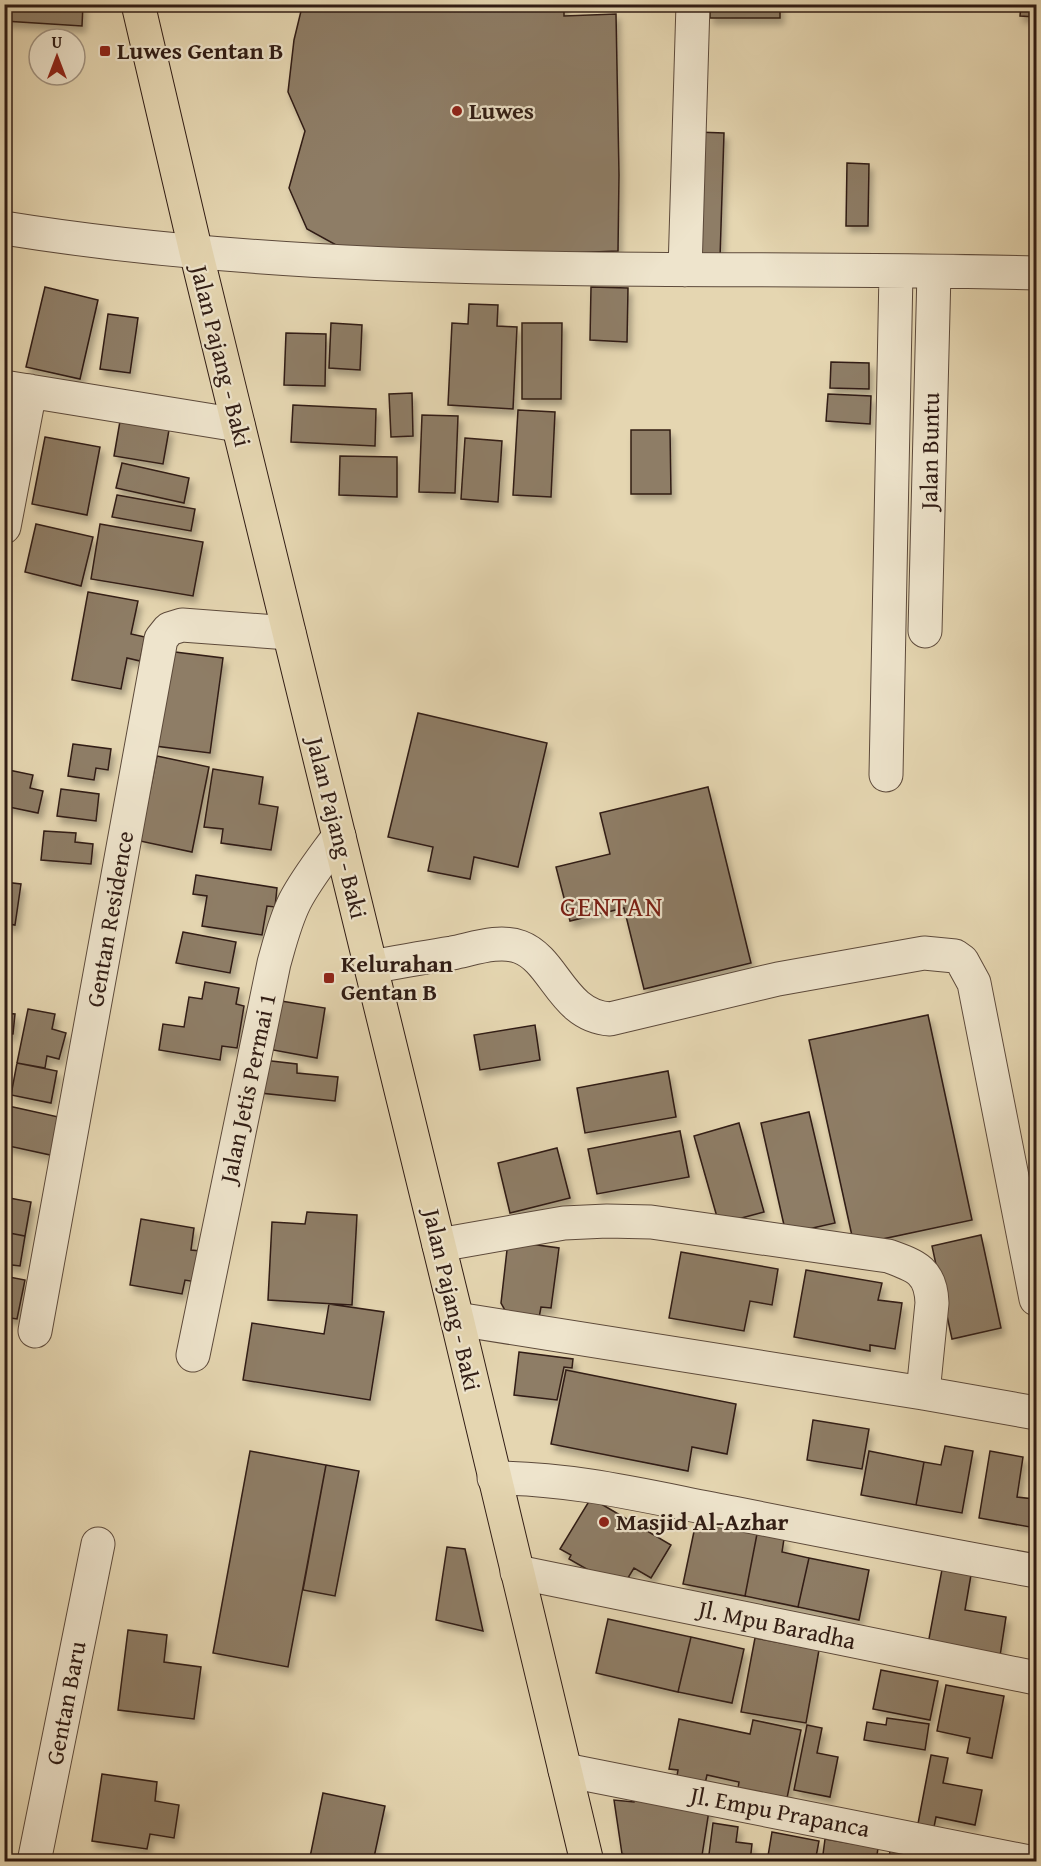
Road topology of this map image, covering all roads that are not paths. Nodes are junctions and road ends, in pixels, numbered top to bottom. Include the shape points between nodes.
1 (138, 4) edge
2 (693, 4) edge
3 (4, 228) edge
4 (196, 252) junction
5 (685, 270) junction
6 (896, 272) junction
7 (934, 272) junction
8 (1036, 273) edge
9 (17, 389) edge
10 (238, 425) junction
11 (4, 527) edge
12 (926, 631) dead end
13 (289, 633) junction
14 (886, 775) dead end
15 (339, 836) junction
16 (371, 967) junction
17 (439, 1245) junction
18 (1036, 1299) edge
19 (458, 1320) junction
20 (35, 1330) dead end
21 (193, 1355) dead end
22 (923, 1393) junction
23 (1036, 1413) edge
24 (493, 1471) junction
25 (98, 1544) dead end
26 (1036, 1571) edge
27 (517, 1572) junction
28 (1036, 1678) edge
29 (565, 1770) junction
30 (34, 1862) edge
31 (588, 1862) edge
32 (1029, 1862) edge

1 - 4 main road, Jalan Pajang - Baki
2 - 5 street
3 - 4 street
4 - 5 street via 441,266
4 - 10 main road, Jalan Pajang - Baki
5 - 6 street
6 - 7 street
6 - 14 street
7 - 8 street
7 - 12 street, Jalan Buntu
9 - 10 street
9 - 11 street
10 - 13 main road, Jalan Pajang - Baki
13 - 15 main road, Jalan Pajang - Baki
13 - 20 street, Gentan Residence via 182,624 169,629 161,639
15 - 16 main road, Jalan Pajang - Baki
15 - 21 street, Jalan Jetis Permai 1 via 295,901 274,963
16 - 17 main road, Jalan Pajang - Baki
16 - 18 street via 493,945 518,946 531,952 576,1005 601,1019 610,1019 778,980 924,953 955,956 963,961 974,983
17 - 19 main road, Jalan Pajang - Baki
17 - 22 street via 564,1223 651,1222 888,1256 925,1275 932,1288
19 - 22 street
19 - 24 main road, Jalan Pajang - Baki
22 - 23 street
24 - 26 street via 617,1490
24 - 27 main road, Jalan Pajang - Baki
25 - 30 street, Gentan Baru
27 - 28 street, Jl. Mpu Baradha
27 - 29 main road, Jalan Pajang - Baki
29 - 31 main road, Jalan Pajang - Baki
29 - 32 street, Jl. Empu Prapanca

